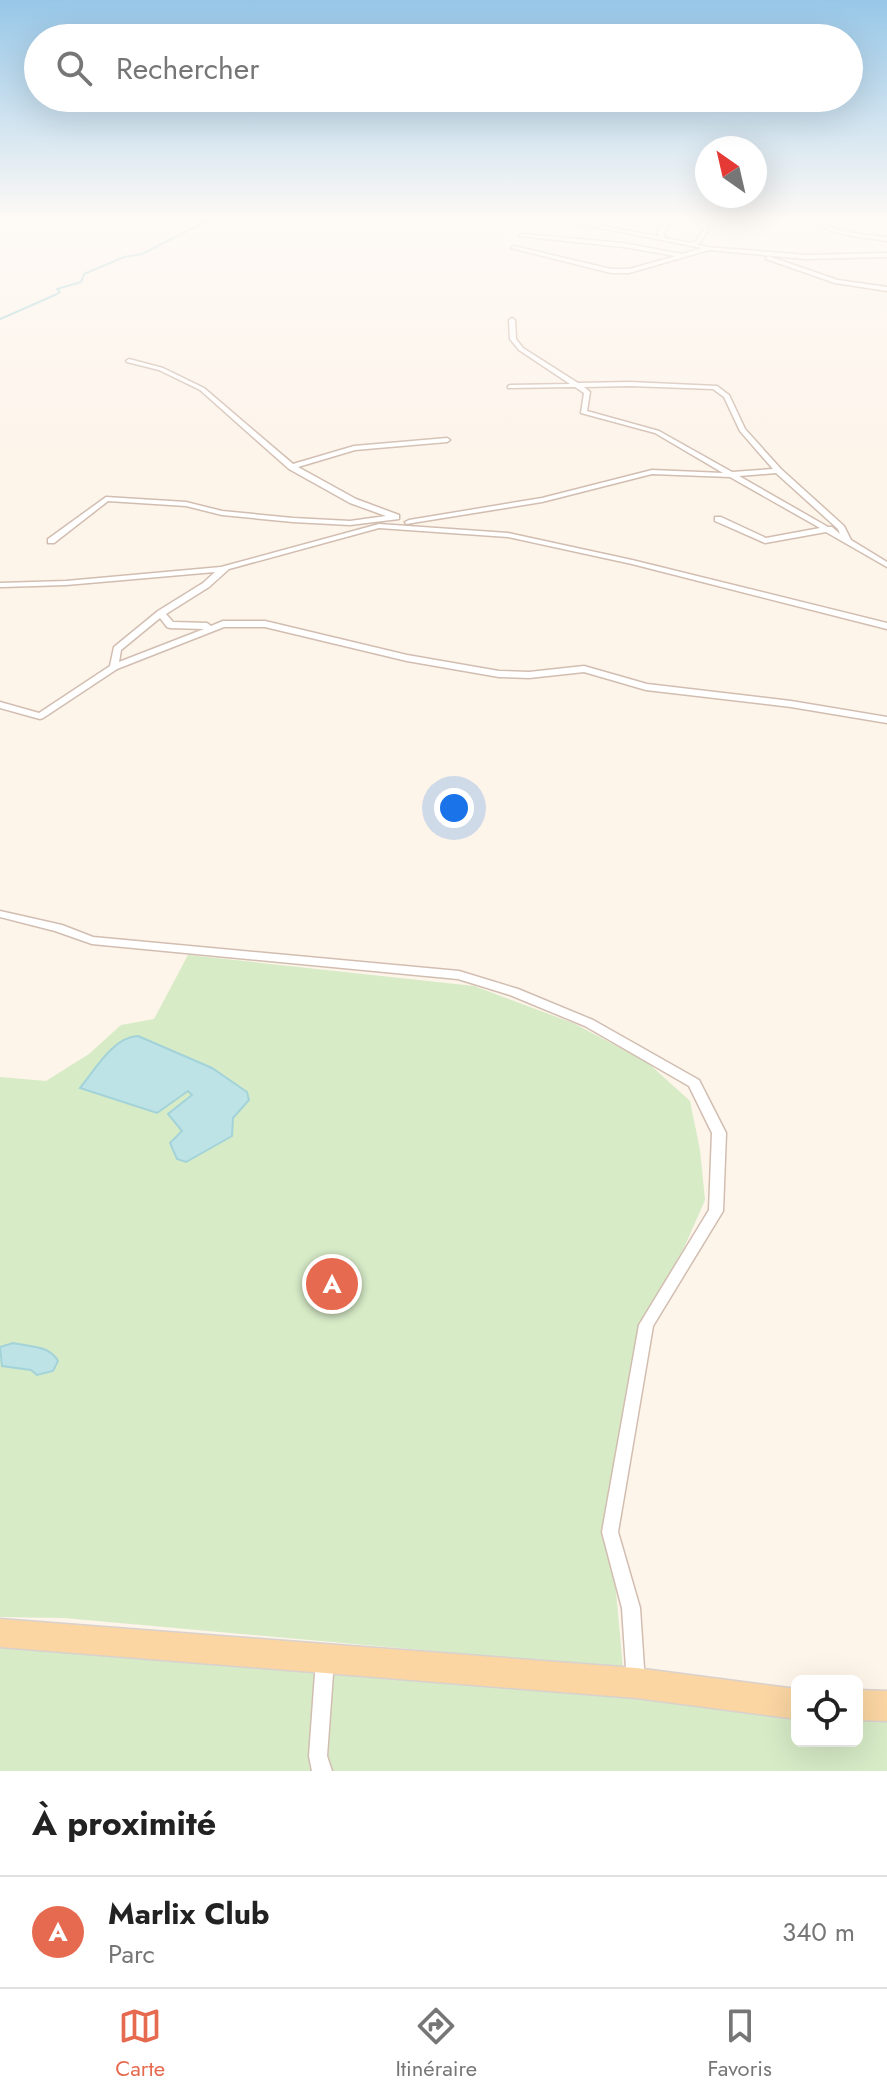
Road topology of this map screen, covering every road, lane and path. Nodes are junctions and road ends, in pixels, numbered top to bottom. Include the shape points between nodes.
1 (512, 320) dead end
2 (129, 361) dead end
3 (574, 384) junction
4 (510, 387) dead end
5 (447, 440) dead end
6 (292, 467) junction
7 (778, 471) junction
8 (727, 474) junction
9 (396, 517) junction
10 (718, 519) dead end
11 (409, 522) junction
12 (432, 529) junction
13 (829, 529) junction
14 (51, 541) dead end
15 (848, 541) junction
16 (887, 565) edge
17 (225, 568) junction
18 (2, 585) edge
19 (161, 613) junction
20 (223, 624) junction
21 (887, 626) edge
22 (114, 667) junction
23 (0, 705) edge
24 (887, 720) edge
25 (0, 914) edge
26 (0, 1633) edge
27 (325, 1658) junction
28 (636, 1683) junction
29 (791, 1703) edge
30 (863, 1705) edge
31 (887, 1706) edge
32 (322, 1771) edge

1 - 3 street via 513,339 521,349
2 - 6 street via 202,389
3 - 4 street
3 - 7 street via 715,387 727,396 742,430
3 - 8 street via 587,392 583,412 657,432
5 - 6 street via 354,448
6 - 9 street via 353,501
7 - 8 street
7 - 15 street via 841,528
8 - 11 street via 652,472 542,500
8 - 13 street
9 - 11 street
9 - 14 street via 350,523 293,520 106,499
10 - 13 street via 765,541
11 - 12 street
12 - 17 street via 379,526
12 - 21 street via 508,535
13 - 15 street
15 - 16 street
17 - 18 street
17 - 19 street
19 - 20 street via 170,625
19 - 22 street via 117,649
20 - 22 street
20 - 24 street via 265,624 499,674 584,669 646,687
22 - 23 street via 40,716
25 - 28 street via 92,940 459,975 589,1023 694,1083 719,1133 716,1211 646,1325 610,1532 631,1608
26 - 27 main road
27 - 28 main road
27 - 32 street via 318,1756
28 - 29 main road
30 - 31 main road

